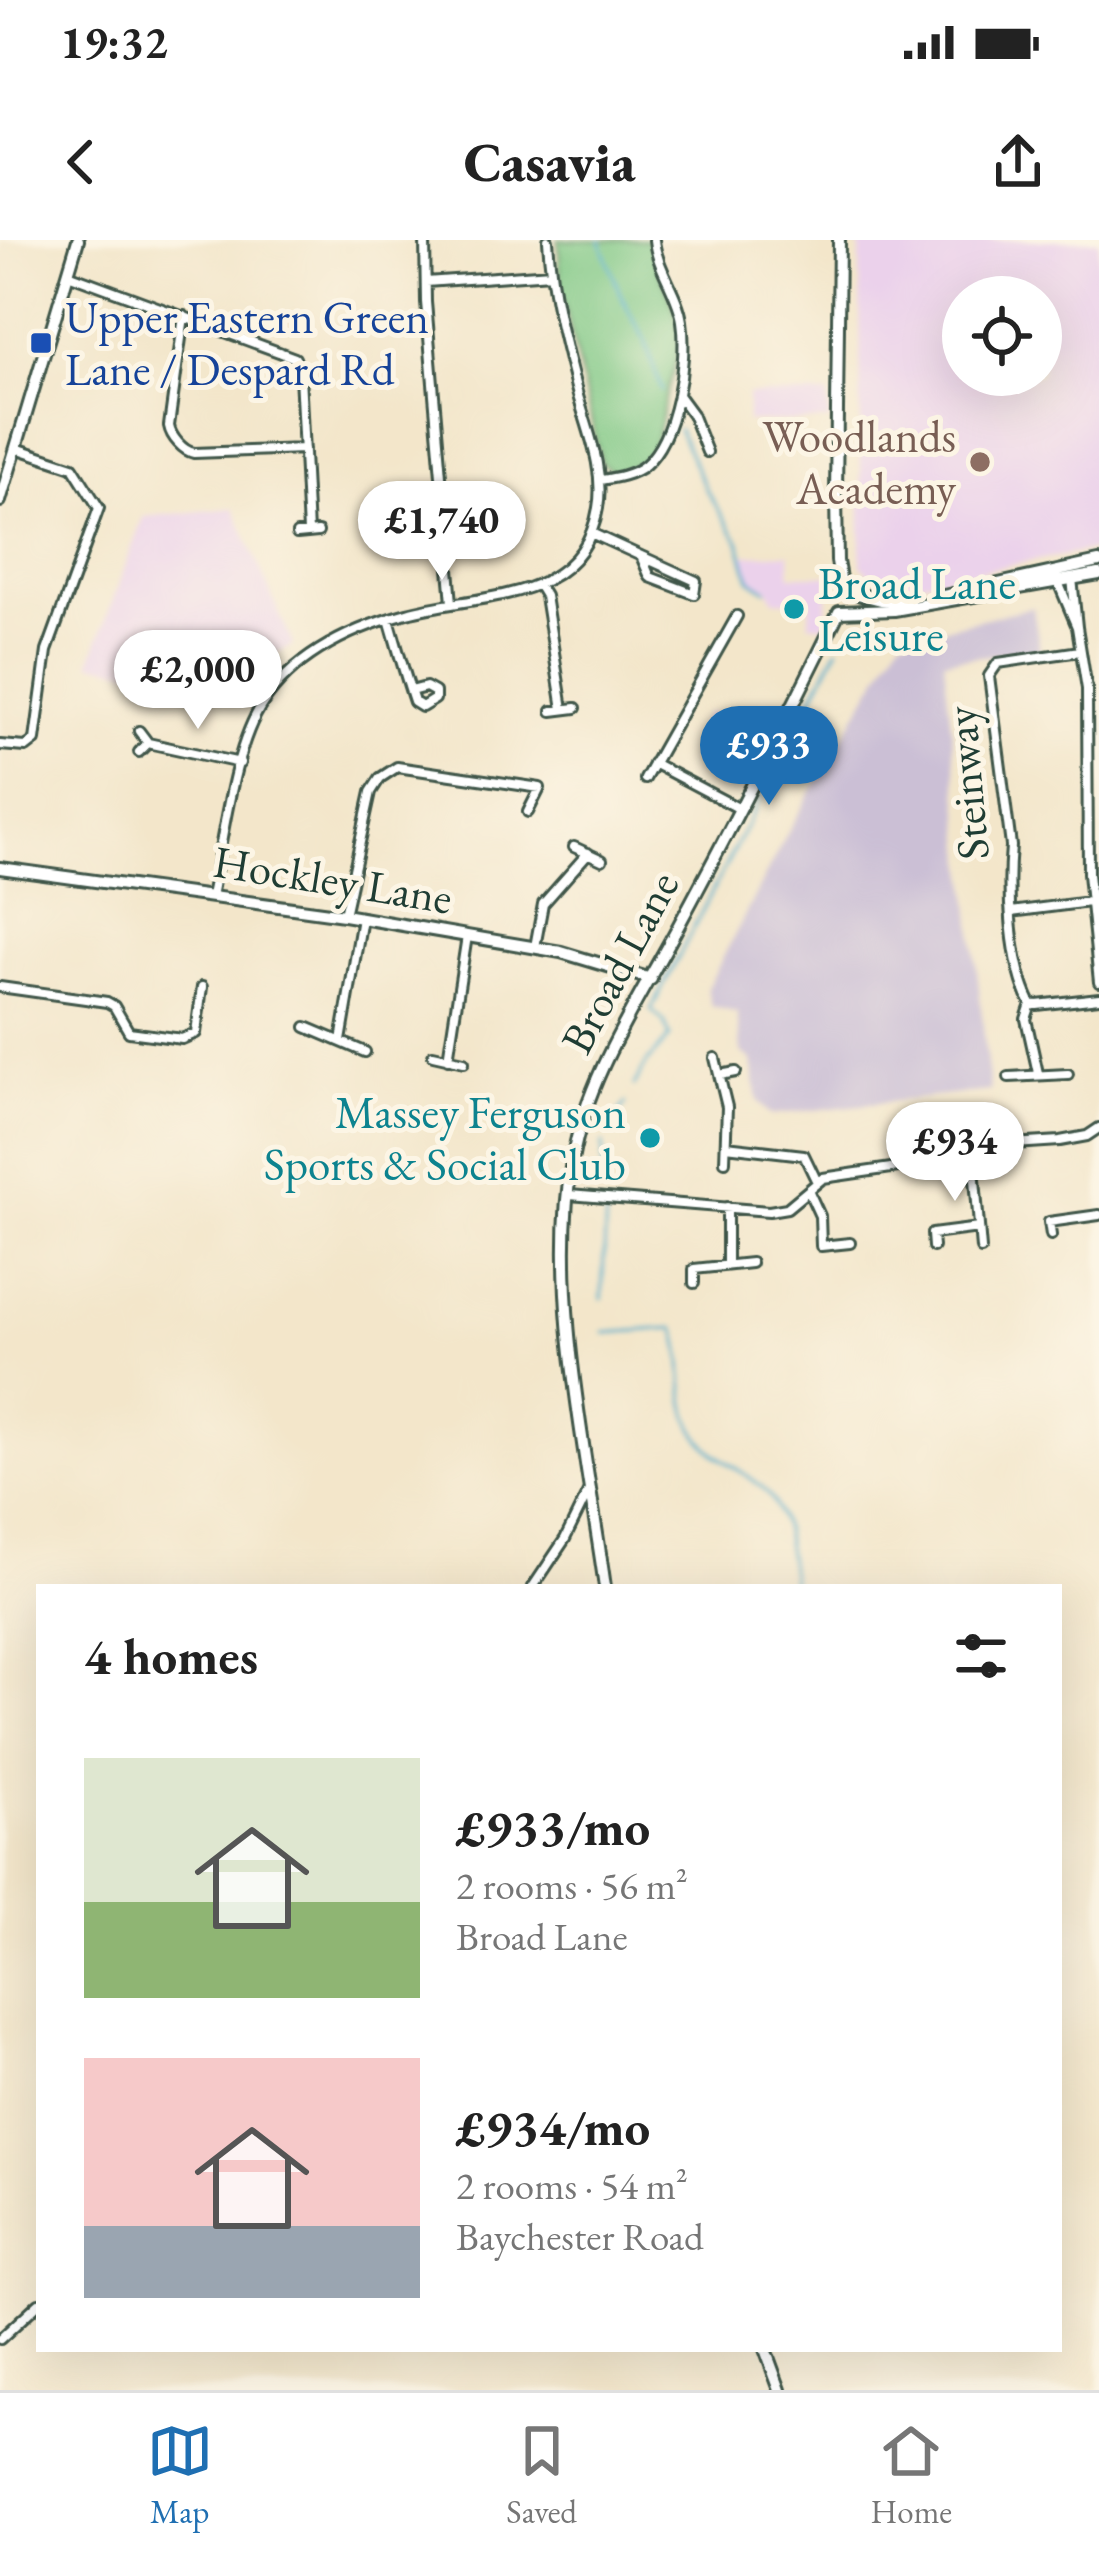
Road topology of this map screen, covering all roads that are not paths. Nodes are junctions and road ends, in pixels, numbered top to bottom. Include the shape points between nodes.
1 (78, 240) edge
2 (424, 240) edge
3 (548, 240) edge
4 (654, 240) edge
5 (839, 240) edge
6 (551, 273) junction
7 (68, 274) junction
8 (426, 282) junction
9 (184, 316) junction
10 (677, 400) junction
11 (16, 448) junction
12 (304, 449) junction
13 (707, 452) dead end
14 (600, 480) junction
15 (0, 501) edge
16 (308, 533) dead end
17 (591, 533) junction
18 (640, 556) junction
19 (1099, 562) edge
20 (1099, 574) edge
21 (1057, 577) junction
22 (1074, 579) junction
23 (539, 586) junction
24 (848, 591) junction
25 (452, 603) junction
26 (855, 611) junction
27 (839, 612) junction
28 (737, 616) dead end
29 (389, 619) junction
30 (717, 619) dead end
31 (731, 627) junction
32 (1077, 627) junction
33 (1080, 651) junction
34 (411, 692) dead end
35 (576, 708) dead end
36 (563, 710) junction
37 (552, 712) dead end
38 (139, 731) dead end
39 (148, 742) junction
40 (0, 745) edge
41 (139, 752) dead end
42 (240, 763) junction
43 (653, 763) junction
44 (1093, 769) edge
45 (645, 779) dead end
46 (742, 809) junction
47 (528, 812) dead end
48 (574, 847) dead end
49 (588, 854) junction
50 (1093, 859) edge
51 (602, 860) dead end
52 (0, 868) edge
53 (212, 896) junction
54 (1089, 902) junction
55 (1011, 912) junction
56 (344, 915) junction
57 (362, 918) junction
58 (467, 936) junction
59 (1096, 940) edge
60 (535, 947) junction
61 (650, 979) junction
62 (1099, 982) edge
63 (0, 987) edge
64 (202, 987) dead end
65 (1099, 998) edge
66 (1031, 1004) junction
67 (306, 1028) dead end
68 (341, 1041) junction
69 (364, 1052) dead end
70 (433, 1055) dead end
71 (715, 1058) dead end
72 (448, 1059) junction
73 (464, 1062) dead end
74 (736, 1072) dead end
75 (1038, 1073) junction
76 (1068, 1074) dead end
77 (720, 1075) junction
78 (1009, 1077) dead end
79 (1099, 1128) edge
80 (726, 1146) junction
81 (973, 1156) junction
82 (724, 1161) dead end
83 (817, 1182) junction
84 (809, 1192) junction
85 (568, 1195) junction
86 (727, 1208) junction
87 (1047, 1209) dead end
88 (1099, 1216) edge
89 (930, 1221) dead end
90 (1049, 1222) junction
91 (979, 1228) junction
92 (932, 1234) junction
93 (1051, 1235) dead end
94 (850, 1243) dead end
95 (821, 1246) junction
96 (933, 1247) dead end
97 (809, 1248) dead end
98 (981, 1250) dead end
99 (751, 1263) dead end
100 (727, 1264) junction
101 (694, 1283) dead end
102 (592, 1486) junction
103 (535, 1584) edge
104 (605, 1584) edge
105 (36, 2306) edge
106 (0, 2339) edge
107 (766, 2352) edge
108 (780, 2390) edge

1 - 7 street
2 - 8 street
3 - 6 street
4 - 10 street via 682,317
5 - 24 street via 837,561
6 - 8 street
6 - 14 street
7 - 9 street
7 - 11 street
8 - 25 street
9 - 12 street via 295,358
9 - 12 street via 171,434 194,453
10 - 13 street via 692,413
10 - 14 street via 645,465
11 - 15 street
11 - 40 street via 73,467 99,508 47,651 35,740
12 - 16 street
14 - 17 street
17 - 18 street
17 - 23 street via 574,560
18 - 18 street via 650,578 694,594 696,580
19 - 21 street
20 - 22 street
21 - 22 street
21 - 24 street via 899,603
21 - 26 street
21 - 32 street
22 - 32 street
23 - 25 street
23 - 36 street
24 - 26 street via 859,603
24 - 27 street, Broad Lane via 834,601
25 - 29 street
26 - 27 street
27 - 46 street, Broad Lane
28 - 31 street
29 - 34 street
29 - 42 street via 290,670 254,718
30 - 31 street
31 - 43 street
32 - 33 street
33 - 44 street
33 - 55 street, Steinway via 998,663 990,671
35 - 36 street
36 - 37 street
38 - 39 street
39 - 41 street
39 - 42 street
42 - 53 street
43 - 45 street
43 - 46 street
44 - 50 street
46 - 61 street, Broad Lane
47 - 56 street via 540,788 398,766 371,792
48 - 49 street
49 - 51 street
49 - 60 street via 543,904
50 - 54 street
52 - 53 street, Hockley Lane
53 - 56 street, Hockley Lane
54 - 55 street, Steinway
54 - 59 street
55 - 66 street, Steinway
56 - 57 street, Hockley Lane
57 - 58 street, Hockley Lane
57 - 68 street
58 - 60 street, Hockley Lane
58 - 72 street
59 - 62 street
60 - 61 street, Hockley Lane
61 - 85 street, Broad Lane via 589,1098
63 - 64 street via 106,1002 129,1032 182,1039 196,1033
65 - 66 street
66 - 75 street, Steinway via 1026,1019
67 - 68 street
68 - 69 street
70 - 72 street
71 - 77 street
72 - 73 street
74 - 77 street
75 - 76 street
75 - 78 street
77 - 80 street
79 - 81 street
80 - 82 street
80 - 83 street via 804,1155
81 - 83 street
81 - 91 street
83 - 84 street
84 - 86 street via 787,1208
84 - 95 street
85 - 86 street
85 - 102 street, Broad Lane via 566,1294
86 - 100 street
87 - 90 street
88 - 90 street
89 - 92 street
90 - 93 street
91 - 92 street
91 - 98 street
92 - 96 street
94 - 95 street
95 - 97 street
99 - 100 street
100 - 101 street via 694,1269
102 - 103 street
102 - 104 street, Broad Lane
105 - 106 street
107 - 108 street

